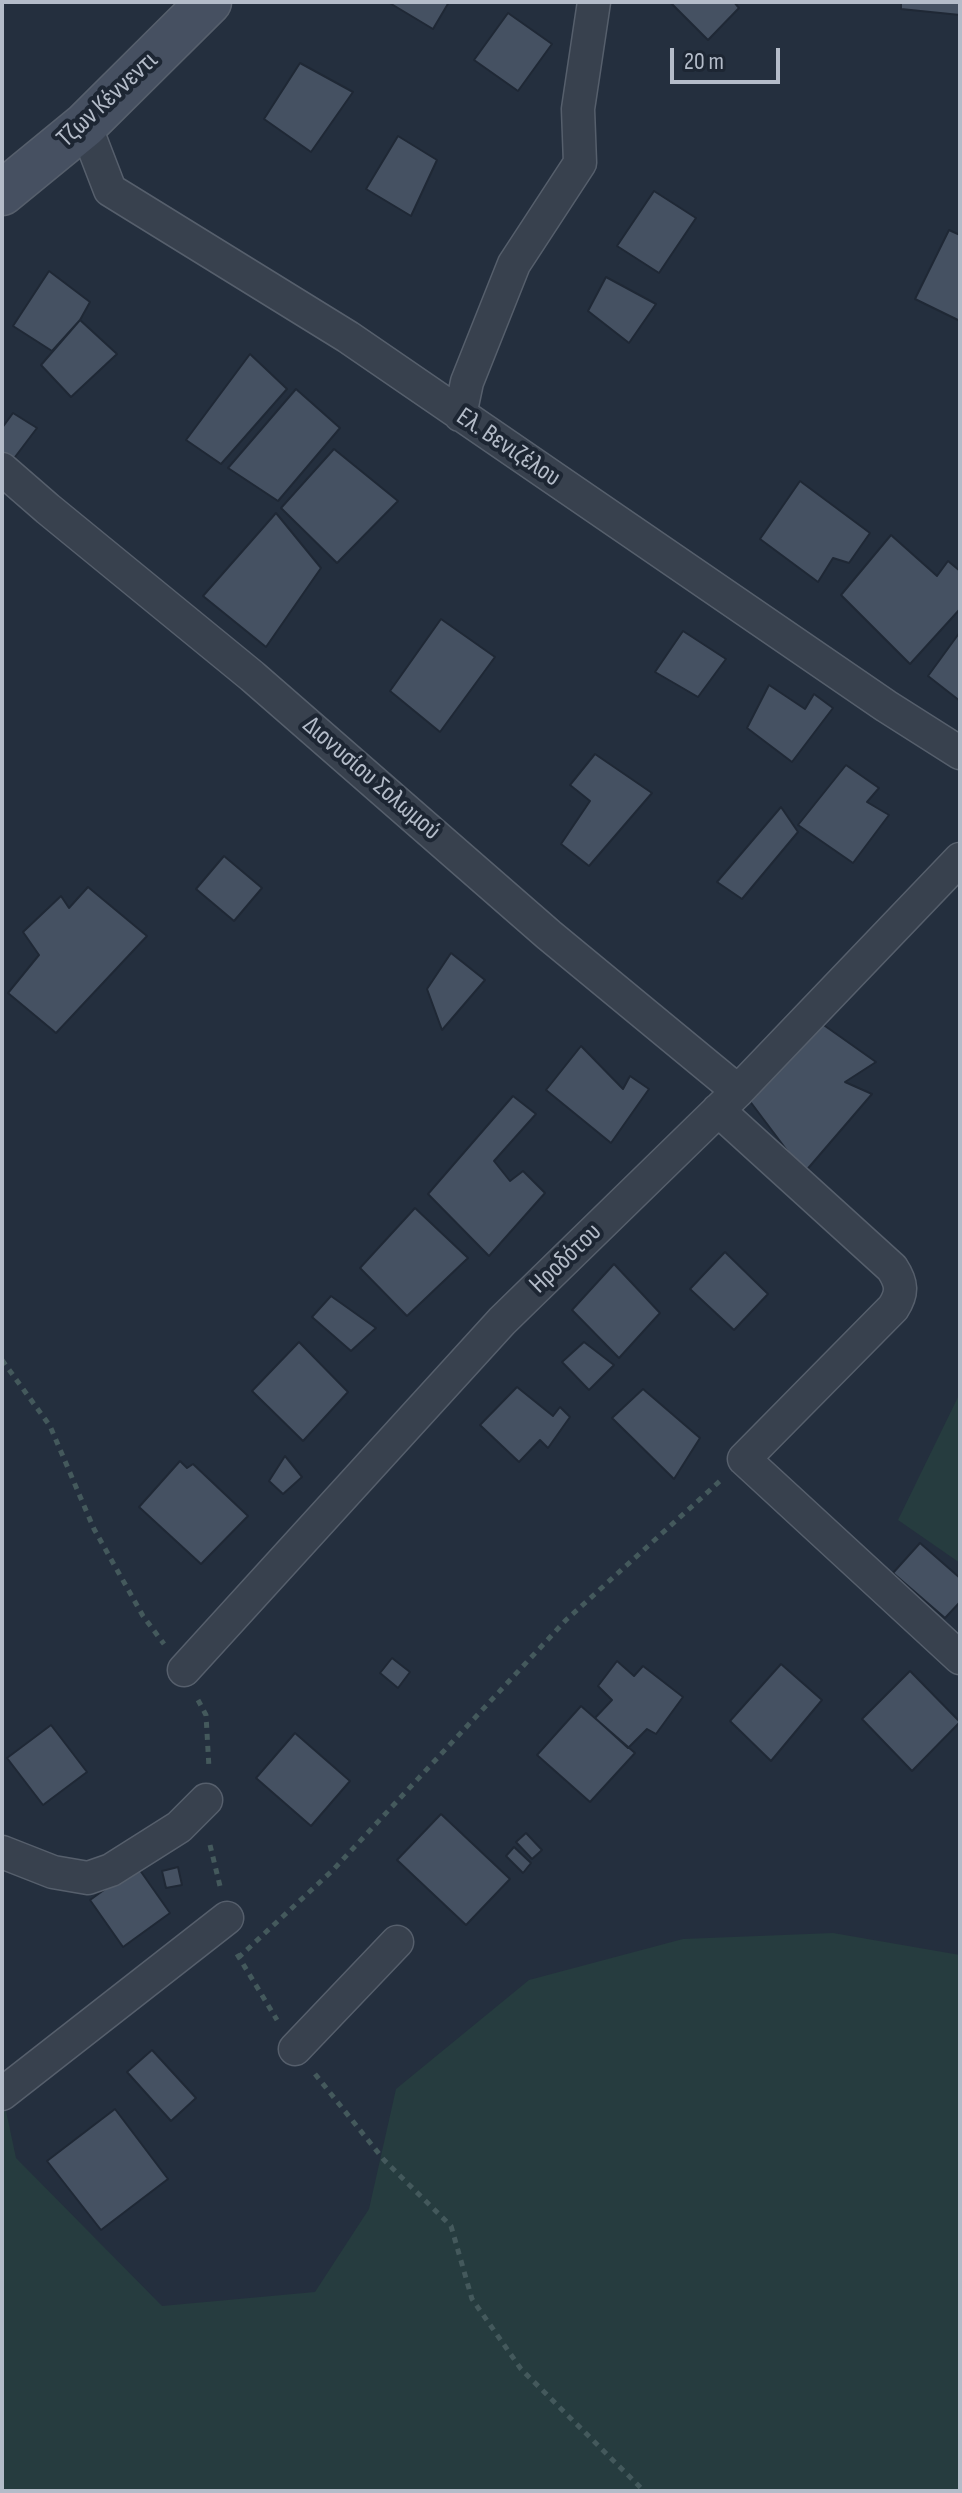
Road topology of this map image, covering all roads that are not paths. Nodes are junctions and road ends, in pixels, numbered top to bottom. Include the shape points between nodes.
1 (209, 2) edge
2 (594, 2) edge
3 (85, 125) junction
4 (2, 193) edge
5 (460, 415) junction
6 (2, 469) edge
7 (960, 753) edge
8 (960, 859) edge
9 (728, 1100) junction
10 (960, 1658) edge
11 (184, 1670) road end
12 (206, 1800) road end
13 (2, 1852) edge
14 (227, 1918) road end
15 (397, 1942) dead end
16 (295, 2049) road end
17 (2, 2094) edge

1 - 3 street, Τζων Κέννεντι
2 - 5 street via 578,109 580,163 514,264 467,382
3 - 4 street, Τζων Κέννεντι
3 - 5 street, Ελ. Βενιζέλου via 110,190 348,337
5 - 7 street, Ελ. Βενιζέλου
6 - 9 street, Διονυσίου Σολωμού via 252,676 549,935
8 - 9 street, Ηροδότου
9 - 10 street, Διονυσίου Σολωμού via 892,1268 901,1288 893,1308 744,1459
9 - 11 street, Ηροδότου via 502,1321
12 - 13 street via 179,1827 111,1870 88,1878 53,1872
14 - 17 street
15 - 16 street

